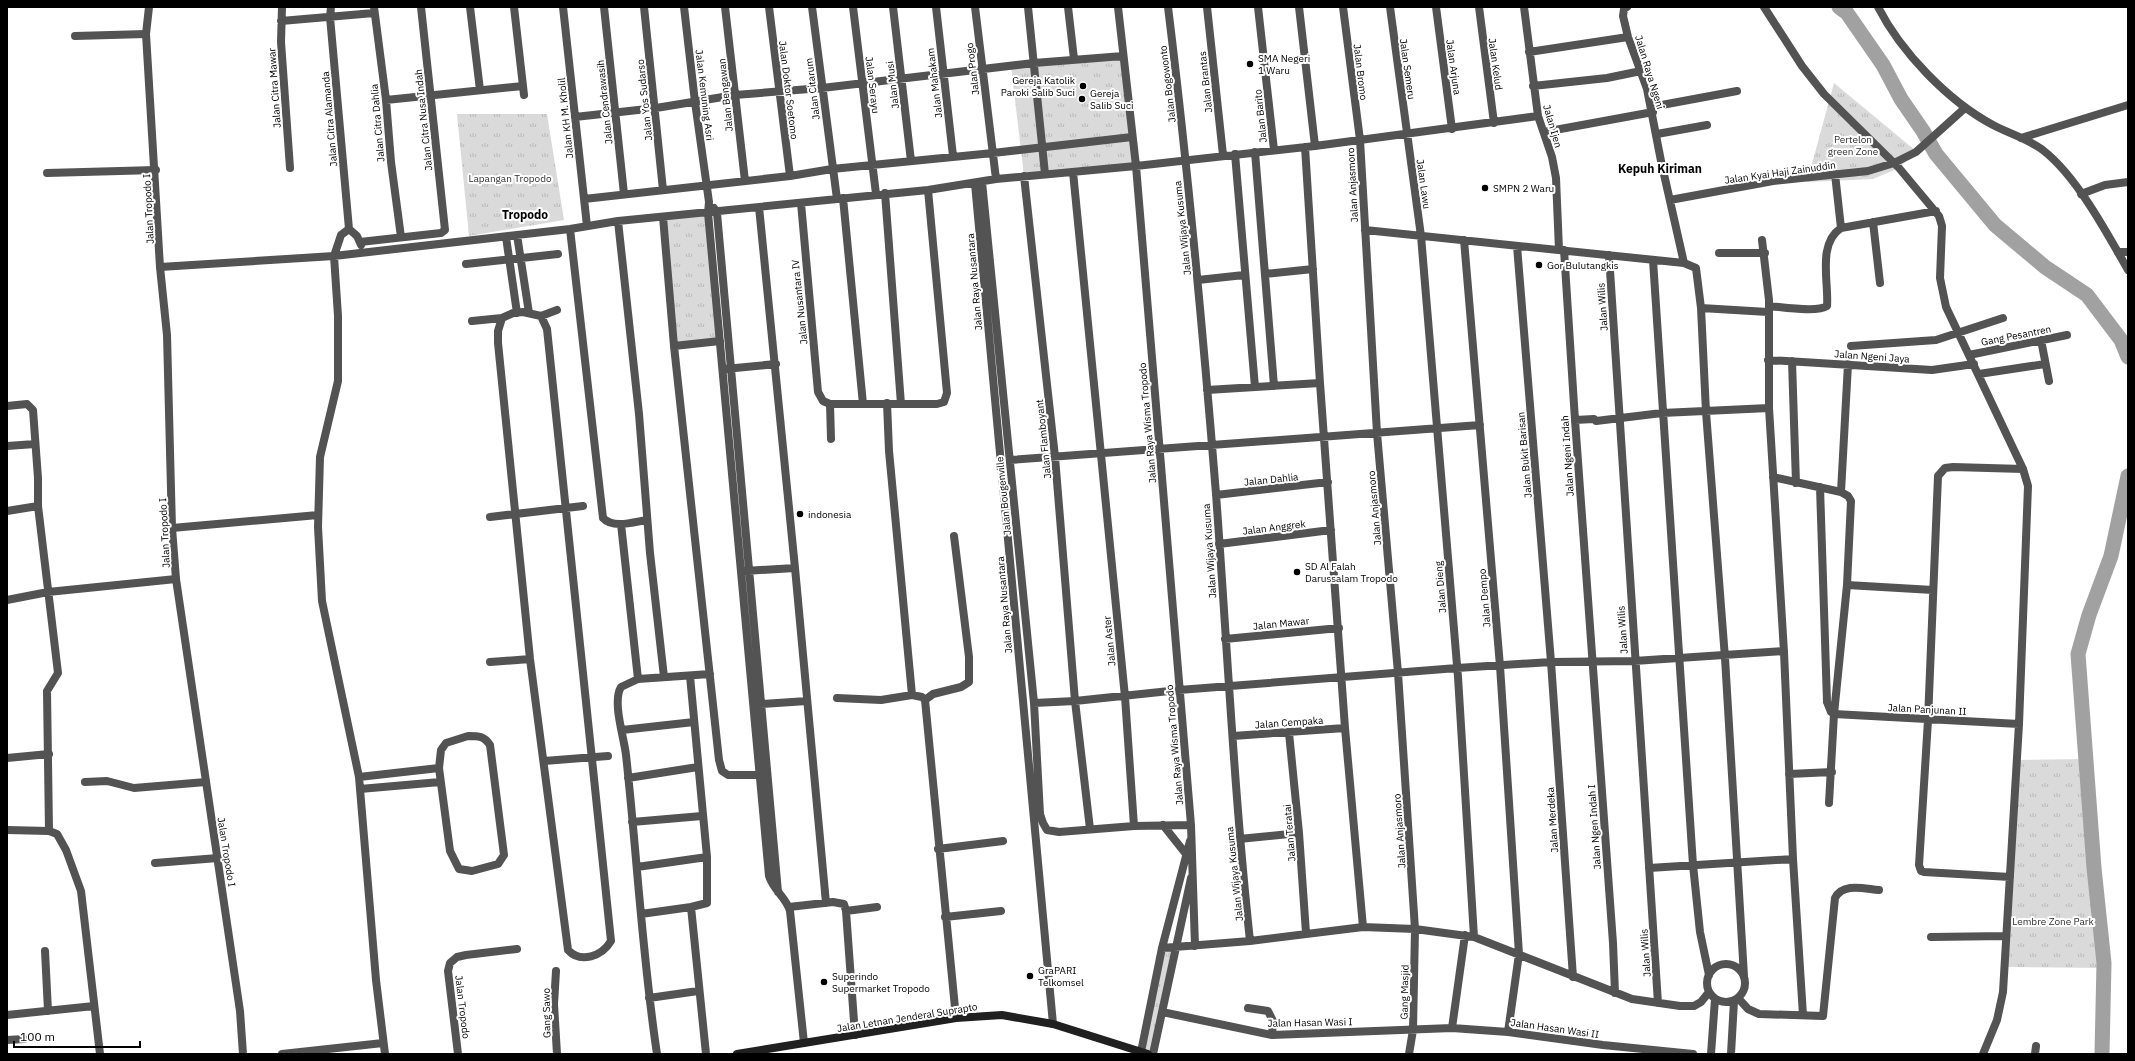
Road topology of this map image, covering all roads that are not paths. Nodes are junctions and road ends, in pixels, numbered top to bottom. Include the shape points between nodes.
1 (148, 7) edge
2 (282, 7) edge
3 (331, 7) edge
4 (421, 7) edge
5 (470, 7) edge
6 (514, 7) edge
7 (563, 7) edge
8 (604, 7) edge
9 (644, 7) edge
10 (684, 7) edge
11 (725, 7) edge
12 (769, 7) edge
13 (812, 7) edge
14 (853, 7) edge
15 (893, 7) edge
16 (936, 7) edge
17 (975, 7) edge
18 (1028, 7) edge
19 (1068, 7) edge
20 (1118, 7) edge
21 (1168, 7) edge
22 (1207, 7) edge
23 (1258, 7) edge
24 (1299, 7) edge
25 (1343, 7) edge
26 (1390, 7) edge
27 (1436, 7) edge
28 (1479, 7) edge
29 (1524, 7) edge
30 (1627, 7) edge
31 (1764, 7) edge
32 (1878, 7) edge
33 (374, 10) edge
34 (330, 17) junction
35 (281, 21) junction
36 (146, 34) junction
37 (75, 36) dead end
38 (1628, 37) junction
39 (1529, 52) junction
40 (1123, 56) junction
41 (1074, 59) junction
42 (1034, 63) junction
43 (981, 69) junction
44 (1641, 71) junction
45 (942, 73) junction
46 (901, 78) junction
47 (862, 83) junction
48 (523, 86) junction
49 (1533, 86) junction
50 (822, 88) junction
51 (480, 90) junction
52 (779, 91) junction
53 (1737, 91) dead end
54 (430, 95) junction
55 (524, 95) dead end
56 (735, 95) junction
57 (386, 100) junction
58 (694, 102) junction
59 (2128, 105) edge
60 (656, 108) junction
61 (1965, 108) junction
62 (1652, 110) junction
63 (616, 113) junction
64 (1538, 116) junction
65 (575, 117) junction
66 (1494, 123) junction
67 (1707, 125) dead end
68 (1452, 129) junction
69 (1544, 132) junction
70 (1407, 134) junction
71 (1657, 134) junction
72 (1132, 137) junction
73 (2021, 138) junction
74 (1360, 140) junction
75 (1316, 146) junction
76 (1043, 147) junction
77 (1304, 147) junction
78 (1274, 150) junction
79 (1255, 152) junction
80 (993, 153) junction
81 (1235, 154) junction
82 (1223, 155) junction
83 (953, 156) junction
84 (1186, 159) junction
85 (911, 161) junction
86 (1894, 163) junction
87 (873, 165) junction
88 (1136, 166) junction
89 (290, 168) dead end
90 (832, 169) junction
91 (156, 170) junction
92 (1073, 172) junction
93 (47, 173) dead end
94 (1046, 174) junction
95 (1835, 174) junction
96 (790, 176) junction
97 (1024, 176) junction
98 (996, 177) junction
99 (745, 181) junction
100 (2128, 182) edge
101 (980, 184) junction
102 (707, 185) junction
103 (663, 190) junction
104 (928, 190) junction
105 (624, 194) junction
106 (880, 194) junction
107 (2081, 194) junction
108 (840, 198) junction
109 (584, 199) junction
110 (1670, 200) junction
111 (709, 202) junction
112 (801, 203) junction
113 (759, 207) junction
114 (1936, 211) junction
115 (708, 213) junction
116 (716, 213) junction
117 (663, 217) junction
118 (618, 222) junction
119 (1873, 222) junction
120 (587, 226) junction
121 (1841, 228) junction
122 (349, 229) junction
123 (570, 230) junction
124 (1365, 230) junction
125 (517, 235) junction
126 (506, 236) junction
127 (1421, 236) junction
128 (400, 237) junction
129 (1464, 240) junction
130 (1762, 240) dead end
131 (360, 242) junction
132 (1518, 246) junction
133 (1562, 250) junction
134 (2118, 252) junction
135 (2128, 252) edge
136 (362, 253) junction
137 (1719, 253) dead end
138 (1765, 253) junction
139 (558, 254) dead end
140 (1609, 255) junction
141 (334, 256) junction
142 (520, 258) junction
143 (509, 260) junction
144 (1653, 260) junction
145 (1684, 263) junction
146 (466, 264) dead end
147 (160, 267) junction
148 (1312, 269) junction
149 (2128, 270) edge
150 (1265, 274) junction
151 (1244, 275) junction
152 (1198, 280) junction
153 (1880, 283) dead end
154 (1701, 308) junction
155 (1768, 309) junction
156 (557, 310) dead end
157 (517, 313) junction
158 (529, 313) junction
159 (541, 316) junction
160 (502, 318) junction
161 (2003, 318) dead end
162 (472, 321) dead end
163 (1957, 334) junction
164 (2067, 335) dead end
165 (2041, 340) junction
166 (720, 341) junction
167 (674, 346) junction
168 (1851, 346) dead end
169 (1969, 354) junction
170 (1768, 360) junction
171 (1792, 361) junction
172 (776, 364) junction
173 (1848, 364) junction
174 (1974, 364) junction
175 (2045, 364) junction
176 (726, 369) junction
177 (1979, 374) junction
178 (2049, 381) dead end
179 (1320, 383) junction
180 (1274, 386) junction
181 (1255, 387) junction
182 (1206, 390) junction
183 (887, 403) junction
184 (830, 404) junction
185 (863, 404) junction
186 (901, 404) junction
187 (7, 406) edge
188 (1769, 408) junction
189 (1706, 412) junction
190 (1662, 413) junction
191 (1620, 418) junction
192 (1575, 420) junction
193 (1480, 425) junction
194 (1435, 429) junction
195 (1377, 433) junction
196 (1324, 437) junction
197 (831, 439) dead end
198 (35, 444) junction
199 (1212, 445) junction
200 (7, 446) edge
201 (1159, 449) junction
202 (1100, 454) junction
203 (1055, 457) junction
204 (1010, 460) junction
205 (2023, 469) junction
206 (1773, 477) junction
207 (1328, 482) junction
208 (1796, 483) junction
209 (1820, 487) junction
210 (1842, 492) junction
211 (1216, 495) junction
212 (38, 506) junction
213 (583, 506) dead end
214 (567, 508) junction
215 (7, 511) edge
216 (318, 515) junction
217 (516, 515) junction
218 (490, 517) dead end
219 (647, 520) junction
220 (622, 524) junction
221 (172, 528) junction
222 (1331, 530) junction
223 (954, 536) dead end
224 (1219, 544) junction
225 (795, 568) junction
226 (745, 571) junction
227 (176, 579) junction
228 (1846, 585) junction
229 (1933, 590) junction
230 (48, 592) junction
231 (7, 600) edge
232 (1339, 628) junction
233 (1225, 639) junction
234 (1784, 651) junction
235 (1724, 654) junction
236 (1680, 658) junction
237 (530, 659) junction
238 (1592, 661) junction
239 (1634, 661) junction
240 (490, 662) dead end
241 (1551, 662) junction
242 (1500, 666) junction
243 (1457, 668) junction
244 (1398, 673) junction
245 (710, 674) junction
246 (664, 676) junction
247 (690, 676) junction
248 (1343, 678) junction
249 (638, 679) junction
250 (1228, 687) junction
251 (1179, 690) junction
252 (912, 696) junction
253 (1125, 697) junction
254 (837, 698) dead end
255 (925, 700) junction
256 (807, 701) junction
257 (1075, 701) junction
258 (1034, 703) junction
259 (761, 704) junction
260 (1834, 714) junction
261 (1928, 720) junction
262 (694, 722) junction
263 (2019, 724) junction
264 (1345, 728) junction
265 (622, 730) junction
266 (1289, 733) junction
267 (1233, 736) junction
268 (49, 754) junction
269 (608, 756) dead end
270 (7, 758) edge
271 (592, 758) junction
272 (544, 761) junction
273 (698, 767) junction
274 (438, 768) junction
275 (1832, 772) junction
276 (769, 774) junction
277 (1789, 774) junction
278 (759, 775) junction
279 (359, 777) junction
280 (628, 778) junction
281 (85, 782) dead end
282 (206, 782) junction
283 (440, 782) junction
284 (360, 789) junction
285 (1830, 803) dead end
286 (702, 816) junction
287 (632, 822) junction
288 (1162, 825) junction
289 (1191, 825) junction
290 (1134, 826) junction
291 (1090, 829) junction
292 (7, 830) edge
293 (49, 831) junction
294 (1299, 833) junction
295 (1192, 837) junction
296 (1240, 839) junction
297 (1003, 841) dead end
298 (938, 849) junction
299 (1186, 854) junction
300 (707, 857) junction
301 (218, 858) junction
302 (1793, 859) junction
303 (1737, 862) junction
304 (155, 863) dead end
305 (1693, 865) junction
306 (1194, 866) junction
307 (636, 868) junction
308 (1649, 868) junction
309 (2010, 877) junction
310 (1880, 890) dead end
311 (778, 892) junction
312 (826, 903) junction
313 (691, 907) junction
314 (789, 907) junction
315 (877, 907) dead end
316 (846, 911) junction
317 (1001, 911) dead end
318 (641, 914) junction
319 (945, 918) junction
320 (1415, 926) junction
321 (1363, 927) junction
322 (1306, 932) junction
323 (1465, 935) junction
324 (2006, 936) junction
325 (1474, 937) junction
326 (1931, 937) dead end
327 (1250, 941) junction
328 (1196, 946) junction
329 (1176, 947) junction
330 (1162, 948) junction
331 (517, 949) dead end
332 (45, 950) dead end
333 (1519, 954) junction
334 (556, 971) dead end
335 (1709, 974) junction
336 (1744, 976) junction
337 (1573, 977) junction
338 (698, 991) junction
339 (1709, 992) junction
340 (1615, 993) junction
341 (649, 998) junction
342 (1715, 999) junction
343 (1736, 1000) junction
344 (1658, 1003) junction
345 (94, 1006) junction
346 (1248, 1008) dead end
347 (48, 1011) junction
348 (1162, 1012) junction
349 (7, 1015) edge
350 (1803, 1015) junction
351 (956, 1018) junction
352 (1053, 1024) junction
353 (1452, 1028) junction
354 (1413, 1030) junction
355 (1508, 1032) junction
356 (855, 1035) junction
357 (1272, 1035) junction
358 (24, 1039) dead end
359 (7, 1040) edge
360 (383, 1043) junction
361 (804, 1043) junction
362 (1144, 1053) edge
363 (100, 1054) edge
364 (243, 1054) edge
365 (282, 1054) edge
366 (385, 1054) edge
367 (458, 1054) edge
368 (557, 1054) edge
369 (657, 1054) edge
370 (706, 1054) edge
371 (737, 1054) edge
372 (1153, 1054) edge
373 (1409, 1054) edge
374 (1693, 1054) edge
375 (1711, 1054) edge
376 (1731, 1054) edge
377 (1983, 1054) edge

1 - 36 street, Jalan Tropodo I
2 - 35 street, Jalan Citra Mawar
3 - 34 street, Jalan Citra Alamanda
4 - 54 street, Jalan Citra Nusa Indah
5 - 51 street
6 - 48 street
7 - 65 street, Jalan KH M. Kholil
8 - 63 street, Jalan Cendrawasih
9 - 60 street, Jalan Yos Sudarso
10 - 58 street, Jalan Kemuning Asri
11 - 56 street, Jalan Bengawan
12 - 52 street, Jalan Doktor Soetomo
13 - 50 street, Jalan Citarum
14 - 47 street, Jalan Serayu
15 - 46 street, Jalan Musi
16 - 45 street, Jalan Mahakam
17 - 43 street, Jalan Progo
18 - 42 street
19 - 41 street
20 - 40 street, Jalan Raya Wisma Tropodo
21 - 84 street, Jalan Bogowonto
22 - 82 street, Jalan Brantas
23 - 78 street, Jalan Barito
24 - 75 street
25 - 74 street, Jalan Bromo
26 - 70 street, Jalan Semeru
27 - 68 street, Jalan Arjuna
28 - 66 street, Jalan Kelud
29 - 39 street, Jalan Ijen
30 - 38 street, Jalan Raya Ngeni via 1623,11
31 - 86 street via 1820,90
32 - 61 street via 1903,46 1944,90
33 - 34 street
33 - 57 street, Jalan Citra Dahlia
34 - 35 street
34 - 122 street, Jalan Citra Alamanda
35 - 89 street, Jalan Citra Mawar
36 - 37 street
36 - 91 street, Jalan Tropodo I
38 - 39 street
38 - 44 street, Jalan Raya Ngeni
39 - 49 street, Jalan Ijen
40 - 41 street
40 - 72 street, Jalan Raya Wisma Tropodo
41 - 42 street
42 - 43 street
42 - 76 street
43 - 45 street
43 - 80 street, Jalan Progo
44 - 49 street via 1607,78
44 - 62 street, Jalan Raya Ngeni
45 - 46 street
45 - 83 street, Jalan Mahakam
46 - 47 street
46 - 85 street, Jalan Musi
47 - 50 street
47 - 87 street, Jalan Serayu
48 - 51 street
48 - 55 street
49 - 64 street, Jalan Ijen
50 - 52 street
50 - 90 street, Jalan Citarum
51 - 54 street
52 - 56 street
52 - 96 street, Jalan Doktor Soetomo
53 - 62 street
54 - 57 street
54 - 128 street, Jalan Citra Nusa Indah via 445,230 441,233
56 - 58 street
56 - 99 street, Jalan Bengawan
57 - 128 street, Jalan Citra Dahlia
58 - 60 street
58 - 102 street, Jalan Kemuning Asri
59 - 73 street
60 - 63 street
60 - 103 street, Jalan Yos Sudarso
61 - 73 street
61 - 86 street, Jalan Kyai Haji Zainuddin via 1916,152
62 - 69 street
62 - 71 street, Jalan Raya Ngeni
63 - 65 street
63 - 105 street, Jalan Cendrawasih
64 - 66 street
64 - 69 street, Jalan Ijen
65 - 109 street, Jalan KH M. Kholil
66 - 68 street
67 - 71 street
68 - 70 street
69 - 133 street, Jalan Ijen via 1556,178
70 - 74 street
70 - 127 street, Jalan Lawu
71 - 110 street, Jalan Raya Ngeni
72 - 76 street
72 - 88 street, Jalan Raya Wisma Tropodo
73 - 107 street via 2033,143 2056,161
74 - 75 street
74 - 124 street, Jalan Anjasmoro
75 - 77 street
76 - 80 street
76 - 94 street
77 - 78 street
77 - 148 street
78 - 79 street
79 - 81 street
79 - 150 street
80 - 83 street
80 - 98 street, Jalan Progo
81 - 82 street
81 - 151 street
82 - 84 street
83 - 85 street
84 - 88 street
84 - 152 street, Jalan Wijaya Kusuma
85 - 87 street
86 - 95 street, Jalan Kyai Haji Zainuddin via 1868,171
86 - 114 street
87 - 90 street
87 - 106 street, Jalan Serayu
88 - 92 street
88 - 201 street, Jalan Raya Wisma Tropodo
90 - 96 street
90 - 108 street, Jalan Citarum
91 - 93 street
91 - 147 street, Jalan Tropodo I
92 - 94 street
92 - 202 street, Jalan Aster
94 - 97 street
95 - 110 street, Jalan Kyai Haji Zainuddin via 1772,181
95 - 121 street
96 - 99 street
97 - 98 street
97 - 203 street, Jalan Flamboyant
98 - 101 street
99 - 102 street
100 - 107 street via 2105,185
101 - 104 street
101 - 204 street, Jalan Bougenville
101 - 352 street, Jalan Raya Nusantara
102 - 103 street
102 - 111 street, Jalan Kemuning Asri
103 - 105 street
104 - 106 street
104 - 186 street via 947,396 944,402 937,404
105 - 109 street
106 - 108 street
106 - 186 street, Jalan Serayu
107 - 134 street
108 - 112 street
108 - 185 street, Jalan Citarum
109 - 120 street, Jalan KH M. Kholil
110 - 145 street, Jalan Raya Ngeni
111 - 115 street
111 - 116 street
112 - 113 street
112 - 184 street, Jalan Nusantara IV via 817,384 821,398
113 - 116 street
113 - 172 street
114 - 119 street
114 - 163 street via 1942,226 1942,292
115 - 116 street
115 - 117 street
115 - 166 street
116 - 176 street
117 - 118 street
117 - 167 street
118 - 120 street
118 - 219 street via 639,414
119 - 121 street
119 - 153 street
120 - 123 street
121 - 155 street via 1831,237 1827,250 1827,306 1812,309
122 - 131 street
122 - 141 street via 341,235
123 - 125 street
123 - 220 street via 602,514 608,522
124 - 127 street
124 - 195 street, Jalan Anjasmoro
125 - 126 street
125 - 142 street
126 - 136 street
126 - 143 street
127 - 129 street
127 - 194 street, Jalan Dieng
128 - 131 street
129 - 132 street
129 - 193 street, Jalan Dempo
130 - 138 street
131 - 136 street
132 - 133 street
132 - 241 street, Jalan Bukit Barisan
133 - 140 street
133 - 192 street, Jalan Ngeni Indah
134 - 135 street
134 - 149 street
136 - 141 street
137 - 138 street
138 - 155 street
139 - 142 street
140 - 144 street
140 - 191 street, Jalan Wilis
141 - 147 street
141 - 216 street via 338,316 338,381 322,445 318,473
142 - 143 street
142 - 158 street
143 - 146 street
143 - 157 street
144 - 145 street
144 - 190 street
145 - 154 street via 1697,271
147 - 221 street, Jalan Tropodo I via 167,335
148 - 150 street
148 - 179 street
150 - 180 street
151 - 152 street
151 - 181 street
152 - 182 street, Jalan Wijaya Kusuma
154 - 155 street
154 - 189 street
155 - 170 street
156 - 159 street
157 - 158 street
157 - 160 street
158 - 159 street
159 - 214 street via 547,329
160 - 162 street
160 - 217 street via 498,343
161 - 163 street
163 - 168 street via 1919,342
163 - 169 street
164 - 165 street, Gang Pesantren
165 - 169 street, Gang Pesantren
165 - 175 street
166 - 167 street
166 - 176 street
167 - 245 street
169 - 174 street
170 - 171 street, Jalan Ngeni Jaya
170 - 188 street
171 - 173 street, Jalan Ngeni Jaya
171 - 208 street
172 - 176 street
172 - 225 street
173 - 174 street, Jalan Ngeni Jaya via 1932,370
173 - 210 street
174 - 177 street
175 - 177 street
175 - 178 street
176 - 226 street
177 - 205 street
179 - 180 street
179 - 196 street
180 - 181 street
181 - 182 street
182 - 199 street, Jalan Wijaya Kusuma
183 - 185 street
183 - 186 street
183 - 252 street via 888,451
184 - 185 street
184 - 197 street
187 - 198 street via 31,406
188 - 189 street
188 - 206 street
189 - 190 street
189 - 235 street
190 - 191 street
190 - 236 street
191 - 192 street
191 - 239 street, Jalan Wilis
192 - 238 street, Jalan Ngeni Indah
193 - 194 street
193 - 242 street, Jalan Dempo
194 - 195 street
194 - 243 street, Jalan Dieng
195 - 196 street
195 - 244 street, Jalan Anjasmoro
196 - 199 street
196 - 207 street
198 - 200 street
198 - 212 street
199 - 201 street
199 - 211 street, Jalan Wijaya Kusuma
201 - 202 street
201 - 251 street, Jalan Raya Wisma Tropodo
202 - 203 street
202 - 253 street, Jalan Aster
203 - 204 street
203 - 257 street, Jalan Flamboyant
204 - 258 street, Jalan Bougenville
205 - 229 street via 1953,467 1945,468 1938,476
205 - 263 street via 2029,495
206 - 208 street
206 - 234 street
207 - 211 street, Jalan Dahlia
207 - 222 street
208 - 209 street
209 - 210 street
209 - 260 street via 1827,702 1830,712
210 - 228 street via 1848,496 1851,506
211 - 224 street, Jalan Wijaya Kusuma
212 - 215 street
212 - 230 street
213 - 214 street
214 - 217 street
214 - 271 street
216 - 221 street
216 - 279 street via 322,601
217 - 218 street
217 - 237 street
219 - 220 street
219 - 246 street
220 - 249 street
221 - 227 street, Jalan Tropodo I
222 - 224 street, Jalan Anggrek
222 - 232 street
223 - 255 street via 969,657 969,682 961,687 934,694
224 - 233 street, Jalan Wijaya Kusuma
225 - 226 street
225 - 256 street
226 - 259 street
226 - 278 street
227 - 230 street
227 - 282 street, Jalan Tropodo I
228 - 229 street
228 - 260 street
229 - 261 street
230 - 231 street
230 - 268 street via 58,673 47,691
232 - 233 street, Jalan Mawar
232 - 248 street
233 - 250 street, Jalan Wijaya Kusuma
234 - 235 street
234 - 277 street
235 - 236 street
235 - 303 street
236 - 239 street
236 - 305 street
237 - 240 street
237 - 272 street
238 - 239 street
238 - 241 street
238 - 340 street, Jalan Ngen Indah I
239 - 308 street, Jalan Wilis
241 - 242 street
241 - 337 street, Jalan Merdeka
242 - 243 street
242 - 333 street, Jalan Dempo
243 - 244 street
243 - 325 street, Jalan Dieng
244 - 248 street
244 - 320 street, Jalan Anjasmoro
245 - 247 street
245 - 278 street via 722,771 728,775
246 - 247 street
246 - 249 street
247 - 262 street
248 - 250 street
248 - 264 street
249 - 265 street via 621,687 619,691
250 - 251 street
250 - 267 street, Jalan Wijaya Kusuma
251 - 253 street
251 - 289 street, Jalan Raya Wisma Tropodo
252 - 254 street via 881,700
252 - 255 street
253 - 257 street
253 - 290 street, Jalan Aster
255 - 298 street
256 - 259 street
256 - 312 street
257 - 258 street
257 - 291 street, Jalan Flamboyant
258 - 291 street, Jalan Bougenville via 1040,814 1046,828 1052,832
259 - 276 street
260 - 261 street, Jalan Panjunan II
260 - 275 street
261 - 263 street, Jalan Panjunan II
261 - 309 street via 1919,868 1924,872
262 - 265 street
262 - 273 street
263 - 309 street
264 - 266 street, Jalan Cempaka
264 - 321 street
265 - 280 street
266 - 267 street, Jalan Cempaka
266 - 294 street, Jalan Teratai
267 - 296 street, Jalan Wijaya Kusuma
268 - 270 street
268 - 293 street
269 - 271 street
271 - 272 street
271 - 272 street via 611,941 601,952 587,958 572,954 568,950
273 - 280 street
273 - 286 street
274 - 279 street
274 - 283 street
274 - 283 street via 441,750 446,743 454,739 479,736 485,738 490,745 504,855 498,864 472,871 459,869 454,863
275 - 277 street
275 - 285 street
276 - 278 street
276 - 311 street
277 - 302 street
278 - 311 street via 769,876
279 - 284 street
280 - 287 street
281 - 282 street via 107,781 134,788
282 - 301 street, Jalan Tropodo I
283 - 284 street
284 - 360 street
286 - 287 street
286 - 300 street
287 - 307 street
288 - 289 street
288 - 290 street
288 - 299 street
289 - 295 street, Jalan Raya Wisma Tropodo
290 - 291 street
292 - 293 street
293 - 345 street via 61,840 81,891
294 - 296 street
294 - 322 street, Jalan Teratai
295 - 299 street
295 - 306 street, Jalan Raya Wisma Tropodo
296 - 327 street, Jalan Wijaya Kusuma
297 - 298 street
298 - 319 street
299 - 330 street
300 - 307 street
300 - 313 street via 708,903
301 - 304 street
301 - 364 street, Jalan Tropodo I via 240,1011
302 - 303 street
302 - 350 street
303 - 305 street
303 - 336 street
305 - 308 street
305 - 335 street via 1700,932
306 - 328 street
306 - 329 street
307 - 318 street
308 - 344 street, Jalan Wilis
309 - 324 street
310 - 350 street via 1847,888 1836,894 1823,1016
311 - 314 street
312 - 314 street
312 - 316 street via 841,902
313 - 318 street
313 - 338 street
314 - 361 street
315 - 316 street
316 - 356 street
317 - 319 street
318 - 341 street
319 - 351 street
320 - 321 street
320 - 323 street
320 - 354 street, Gang Masjid
321 - 322 street
322 - 327 street
323 - 325 street
323 - 353 street
324 - 326 street
324 - 377 street via 2002,999
325 - 333 street
327 - 328 street
328 - 329 street
329 - 330 street
329 - 348 street
330 - 362 street
331 - 367 street, Jalan Tropodo via 457,957 450,962 448,971
332 - 347 street
333 - 337 street
333 - 355 street, Jalan Dempo
334 - 368 street, Gang Sawo via 554,1004
335 - 336 street via 1718,966 1730,964
335 - 339 street
336 - 343 street via 1745,988
337 - 340 street
338 - 341 street
338 - 370 street
339 - 342 street
339 - 344 street via 1694,1006
340 - 344 street
341 - 369 street
342 - 343 street via 1721,1002
342 - 375 street
343 - 350 street via 1759,1014
343 - 376 street
345 - 347 street
345 - 363 street
346 - 357 street via 1268,1011 1273,1021
347 - 349 street
348 - 357 street, Jalan Hasan Wasi I
348 - 372 street
351 - 352 main road, Jalan Letnan Jenderal Suprapto via 1002,1015
351 - 356 main road, Jalan Letnan Jenderal Suprapto
352 - 362 main road, Jalan Letnan Jenderal Suprapto
353 - 354 street, Jalan Hasan Wasi II
353 - 355 street, Jalan Hasan Wasi II
354 - 357 street, Jalan Hasan Wasi I
354 - 373 street, Gang Masjid
355 - 374 street, Jalan Hasan Wasi II
356 - 361 main road, Jalan Letnan Jenderal Suprapto
358 - 359 street
360 - 365 street
360 - 366 street
361 - 371 main road, Jalan Letnan Jenderal Suprapto

